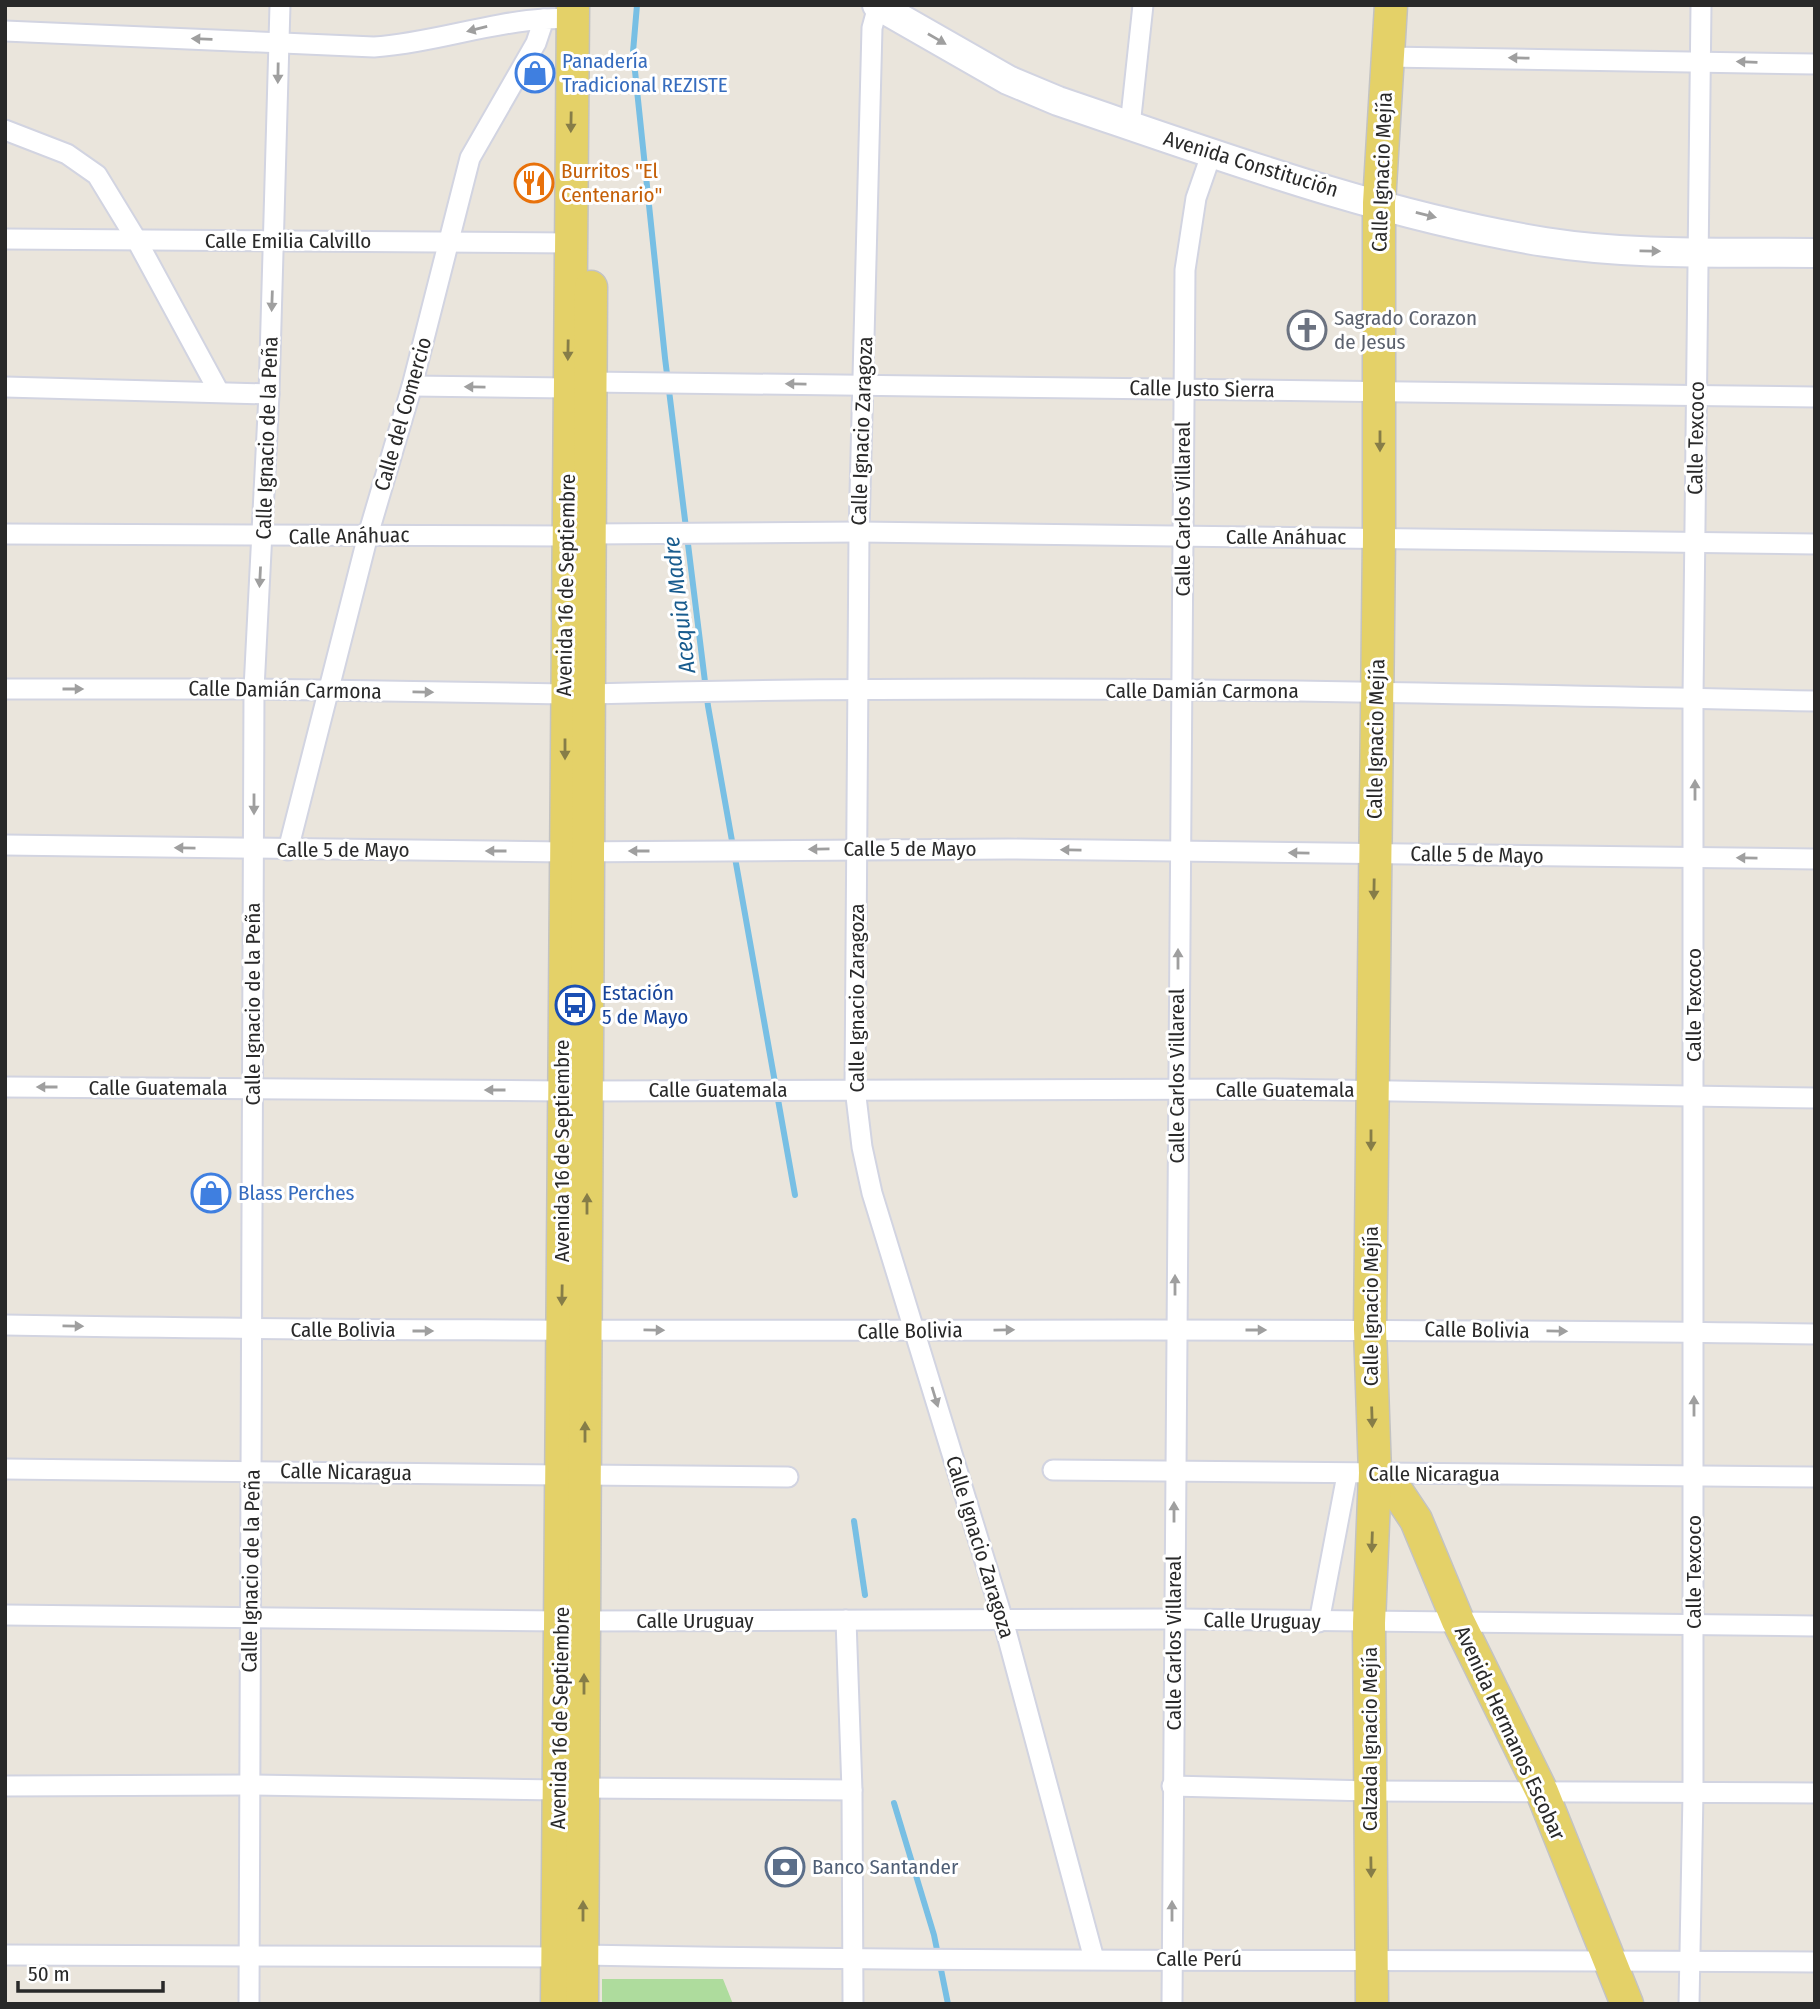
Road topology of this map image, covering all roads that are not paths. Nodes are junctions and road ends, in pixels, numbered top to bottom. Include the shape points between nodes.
1 (280, 5) edge
2 (878, 5) edge
3 (1143, 5) edge
4 (1391, 5) edge
5 (1701, 5) edge
6 (571, 12) edge
7 (5, 31) edge
8 (279, 42) junction
9 (1387, 57) junction
10 (1701, 60) junction
11 (1815, 64) edge
12 (1130, 125) junction
13 (5, 130) edge
14 (1212, 152) junction
15 (1379, 204) junction
16 (5, 239) edge
17 (136, 239) junction
18 (274, 242) junction
19 (449, 242) junction
20 (570, 243) junction
21 (1698, 252) junction
22 (1815, 253) edge
23 (579, 385) junction
24 (412, 386) junction
25 (865, 386) junction
26 (5, 387) edge
27 (1183, 389) junction
28 (219, 392) junction
29 (1380, 392) junction
30 (269, 394) junction
31 (1815, 397) edge
32 (1696, 398) junction
33 (859, 532) junction
34 (5, 534) edge
35 (368, 535) junction
36 (578, 535) junction
37 (262, 537) junction
38 (1379, 537) junction
39 (1183, 538) junction
40 (1695, 542) junction
41 (1815, 544) edge
42 (254, 689) junction
43 (857, 689) junction
44 (5, 690) edge
45 (329, 690) junction
46 (1181, 691) junction
47 (1377, 692) junction
48 (577, 694) junction
49 (1693, 698) junction
50 (1815, 701) edge
51 (5, 845) edge
52 (857, 848) junction
53 (253, 850) junction
54 (288, 850) junction
55 (576, 851) junction
56 (1178, 851) junction
57 (1375, 854) junction
58 (1695, 858) junction
59 (1815, 859) edge
60 (5, 1087) edge
61 (253, 1088) junction
62 (856, 1088) junction
63 (1177, 1090) junction
64 (575, 1091) junction
65 (1372, 1091) junction
66 (1694, 1094) junction
67 (1815, 1098) edge
68 (5, 1325) edge
69 (1175, 1329) junction
70 (1370, 1329) junction
71 (253, 1330) junction
72 (573, 1331) junction
73 (915, 1331) junction
74 (1694, 1332) junction
75 (1815, 1334) edge
76 (5, 1469) edge
77 (253, 1470) junction
78 (1053, 1470) dead end
79 (1174, 1473) junction
80 (1361, 1474) junction
81 (573, 1475) junction
82 (1693, 1475) junction
83 (1815, 1477) edge
84 (788, 1478) dead end
85 (5, 1615) edge
86 (250, 1618) junction
87 (1174, 1619) junction
88 (861, 1620) junction
89 (1003, 1620) junction
90 (572, 1621) junction
91 (1319, 1622) junction
92 (1370, 1623) junction
93 (1458, 1623) junction
94 (1694, 1623) junction
95 (1815, 1626) edge
96 (248, 1785) junction
97 (5, 1786) edge
98 (1172, 1786) junction
99 (571, 1789) junction
100 (852, 1790) junction
101 (1370, 1791) junction
102 (1542, 1792) junction
103 (1693, 1793) junction
104 (1815, 1793) edge
105 (5, 1955) edge
106 (570, 1956) junction
107 (249, 1958) junction
108 (1094, 1959) junction
109 (1172, 1959) junction
110 (853, 1960) junction
111 (1372, 1960) junction
112 (1692, 1961) junction
113 (1611, 1962) junction
114 (1815, 1962) edge
115 (249, 2004) edge
116 (557, 2004) edge
117 (582, 2004) edge
118 (853, 2004) edge
119 (1172, 2004) edge
120 (1372, 2004) edge
121 (1627, 2004) edge
122 (1689, 2004) edge

1 - 8 street, Calle Ignacio de la Peña
2 -> 12 street, Avenida Constitución via 1009,80
2 - 25 street, Calle Ignacio Zaragoza via 872,27
3 - 12 street
4 - 9 main road, Calle Ignacio Mejía
5 - 10 street, Calle Texcoco
6 -> 8 street via 408,44 374,47
6 - 19 street, Calle del Comercio via 536,43 470,158
6 -> 20 main road, Avenida 16 de Septiembre
6 - 23 main road, Avenida 16 de Septiembre
8 -> 7 street
8 -> 18 street, Calle Ignacio de la Peña
10 -> 9 street
9 - 15 main road, Calle Ignacio Mejía
11 -> 10 street
10 - 21 street, Calle Texcoco
12 - 14 street, Avenida Constitución
13 - 17 street via 83,163 107,190
14 - 15 street, Avenida Constitución
14 - 27 street, Calle Carlos Villareal via 1188,233
15 -> 21 street, Avenida Constitución via 1547,242
15 - 29 main road, Calle Ignacio Mejía
16 - 17 street, Calle Emilia Calvillo
17 - 18 street, Calle Emilia Calvillo
17 - 28 street
18 - 19 street, Calle Emilia Calvillo
18 -> 30 street, Calle Ignacio de la Peña
19 - 20 street, Calle Emilia Calvillo
19 - 24 street, Calle del Comercio
20 -> 23 main road, Avenida 16 de Septiembre
21 - 22 street, Avenida Constitución
21 - 32 street, Calle Texcoco
23 -> 24 street, Calle Justo Sierra
25 -> 23 street, Calle Justo Sierra
23 - 36 main road, Avenida 16 de Septiembre
24 - 35 street, Calle del Comercio
25 - 27 street, Calle Justo Sierra
25 - 33 street, Calle Ignacio Zaragoza
26 - 28 street
27 - 29 street, Calle Justo Sierra
27 - 39 street, Calle Carlos Villareal
28 - 30 street
29 - 32 street, Calle Justo Sierra
29 -> 38 main road, Calle Ignacio Mejía
30 - 37 street, Calle Ignacio de la Peña
31 - 32 street, Calle Justo Sierra
32 - 40 street, Calle Texcoco
33 - 36 street, Calle Anáhuac
33 - 39 street, Calle Anáhuac
33 - 43 street, Calle Ignacio Zaragoza
34 - 37 street, Calle Anáhuac
35 - 36 street, Calle Anáhuac
35 - 37 street, Calle Anáhuac
35 - 45 street, Calle del Comercio
36 - 48 main road, Avenida 16 de Septiembre
37 -> 42 street, Calle Ignacio de la Peña
38 - 39 street, Calle Anáhuac
38 - 40 street, Calle Anáhuac
38 - 47 main road, Calle Ignacio Mejía
39 - 46 street, Calle Carlos Villareal
40 - 41 street, Calle Anáhuac
40 - 49 street, Calle Texcoco
44 -> 42 street, Calle Damián Carmona
42 - 45 street, Calle Damián Carmona
42 -> 53 street, Calle Ignacio de la Peña
43 - 46 street, Calle Damián Carmona
43 - 48 street, Calle Damián Carmona
43 - 52 street, Calle Ignacio Zaragoza
45 -> 48 street, Calle Damián Carmona
45 - 54 street, Calle del Comercio
46 - 47 street, Calle Damián Carmona
46 - 56 street, Calle Carlos Villareal
47 - 49 street, Calle Damián Carmona
47 - 57 main road, Calle Ignacio Mejía
48 - 55 main road, Avenida 16 de Septiembre
49 - 50 street, Calle Damián Carmona
58 -> 49 street, Calle Texcoco
53 -> 51 street, Calle 5 de Mayo
52 -> 55 street, Calle 5 de Mayo
56 -> 52 street, Calle 5 de Mayo
52 - 62 street, Calle Ignacio Zaragoza
53 - 54 street, Calle 5 de Mayo
53 - 61 street, Calle Ignacio de la Peña
55 -> 54 street, Calle 5 de Mayo
55 - 64 main road, Avenida 16 de Septiembre
57 -> 56 street, Calle 5 de Mayo
63 -> 56 street, Calle Carlos Villareal
57 - 58 street, Calle 5 de Mayo
57 -> 65 main road, Calle Ignacio Mejía
59 -> 58 street, Calle 5 de Mayo
58 - 66 street, Calle Texcoco
61 -> 60 street, Calle Guatemala
64 -> 61 street, Calle Guatemala
61 - 71 street, Calle Ignacio de la Peña
62 - 63 street, Calle Guatemala
62 - 64 street, Calle Guatemala
62 - 73 street, Calle Ignacio Zaragoza via 872,1193
63 - 65 street, Calle Guatemala
69 -> 63 street, Calle Carlos Villareal
64 - 72 main road, Avenida 16 de Septiembre
65 - 66 street, Calle Guatemala
65 -> 70 main road, Calle Ignacio Mejía
66 - 67 street, Calle Guatemala
66 - 74 street, Calle Texcoco
68 -> 71 street, Calle Bolivia
69 -> 70 street, Calle Bolivia
73 -> 69 street, Calle Bolivia
69 - 79 street, Calle Carlos Villareal
70 -> 74 street, Calle Bolivia
70 -> 80 main road, Calle Ignacio Mejía
71 -> 72 street, Calle Bolivia
71 - 77 street, Calle Ignacio de la Peña
72 -> 73 street, Calle Bolivia
72 - 81 main road, Avenida 16 de Septiembre
73 -> 89 street, Calle Ignacio Zaragoza
74 - 75 street, Calle Bolivia
82 -> 74 street, Calle Texcoco
76 - 77 street, Calle Nicaragua
77 - 81 street, Calle Nicaragua
77 - 86 street, Calle Ignacio de la Peña
78 - 79 street, Calle Nicaragua
79 - 80 street, Calle Nicaragua
87 -> 79 street, Calle Carlos Villareal
80 - 82 street, Calle Nicaragua
80 - 91 street
80 -> 92 main road, Calzada Ignacio Mejía
80 - 93 main road, Avenida Hermanos Escobar via 1398,1493 1416,1520
81 - 84 street, Calle Nicaragua
81 - 90 main road, Avenida 16 de Septiembre
82 - 83 street, Calle Nicaragua
82 - 94 street, Calle Texcoco
85 - 86 street, Calle Uruguay
86 - 90 street, Calle Uruguay
86 - 96 street, Calle Ignacio de la Peña
87 - 89 street, Calle Uruguay
87 - 91 street, Calle Uruguay
87 - 98 street, Calle Carlos Villareal
88 - 89 street, Calle Uruguay
88 - 90 street, Calle Uruguay
88 - 100 street
89 - 108 street, Calle Ignacio Zaragoza
90 - 99 main road, Avenida 16 de Septiembre
91 - 92 street, Calle Uruguay
92 - 93 street, Calle Uruguay
92 - 101 main road, Calzada Ignacio Mejía
93 - 94 street, Calle Uruguay
93 - 102 main road, Avenida Hermanos Escobar
94 - 95 street, Calle Uruguay
94 - 103 street, Calle Texcoco
96 - 97 street
96 - 99 street
96 - 107 street, Calle Ignacio de la Peña
98 - 101 street
109 -> 98 street, Calle Carlos Villareal
99 - 100 street
99 - 106 main road, Avenida 16 de Septiembre
100 - 110 street
101 - 102 street
101 -> 111 main road, Calzada Ignacio Mejía
102 - 103 street
102 - 113 main road, Avenida Hermanos Escobar
103 - 104 street
103 - 112 street, Calle Texcoco
105 - 107 street, Calle Perú
106 - 107 street, Calle Perú
106 - 110 street, Calle Perú
106 - 116 main road, Avenida 16 de Septiembre
106 - 117 main road, Avenida 16 de Septiembre
107 - 115 street, Calle Ignacio de la Peña
108 - 109 street, Calle Perú
108 - 110 street, Calle Perú
109 - 111 street, Calle Perú
109 - 119 street, Calle Carlos Villareal
110 - 118 street
111 - 113 street, Calle Perú
111 - 120 main road, Calzada Ignacio Mejía
112 - 113 street, Calle Perú
112 - 114 street, Calle Perú
112 - 122 street, Calle Texcoco
113 - 121 main road, Avenida Hermanos Escobar

